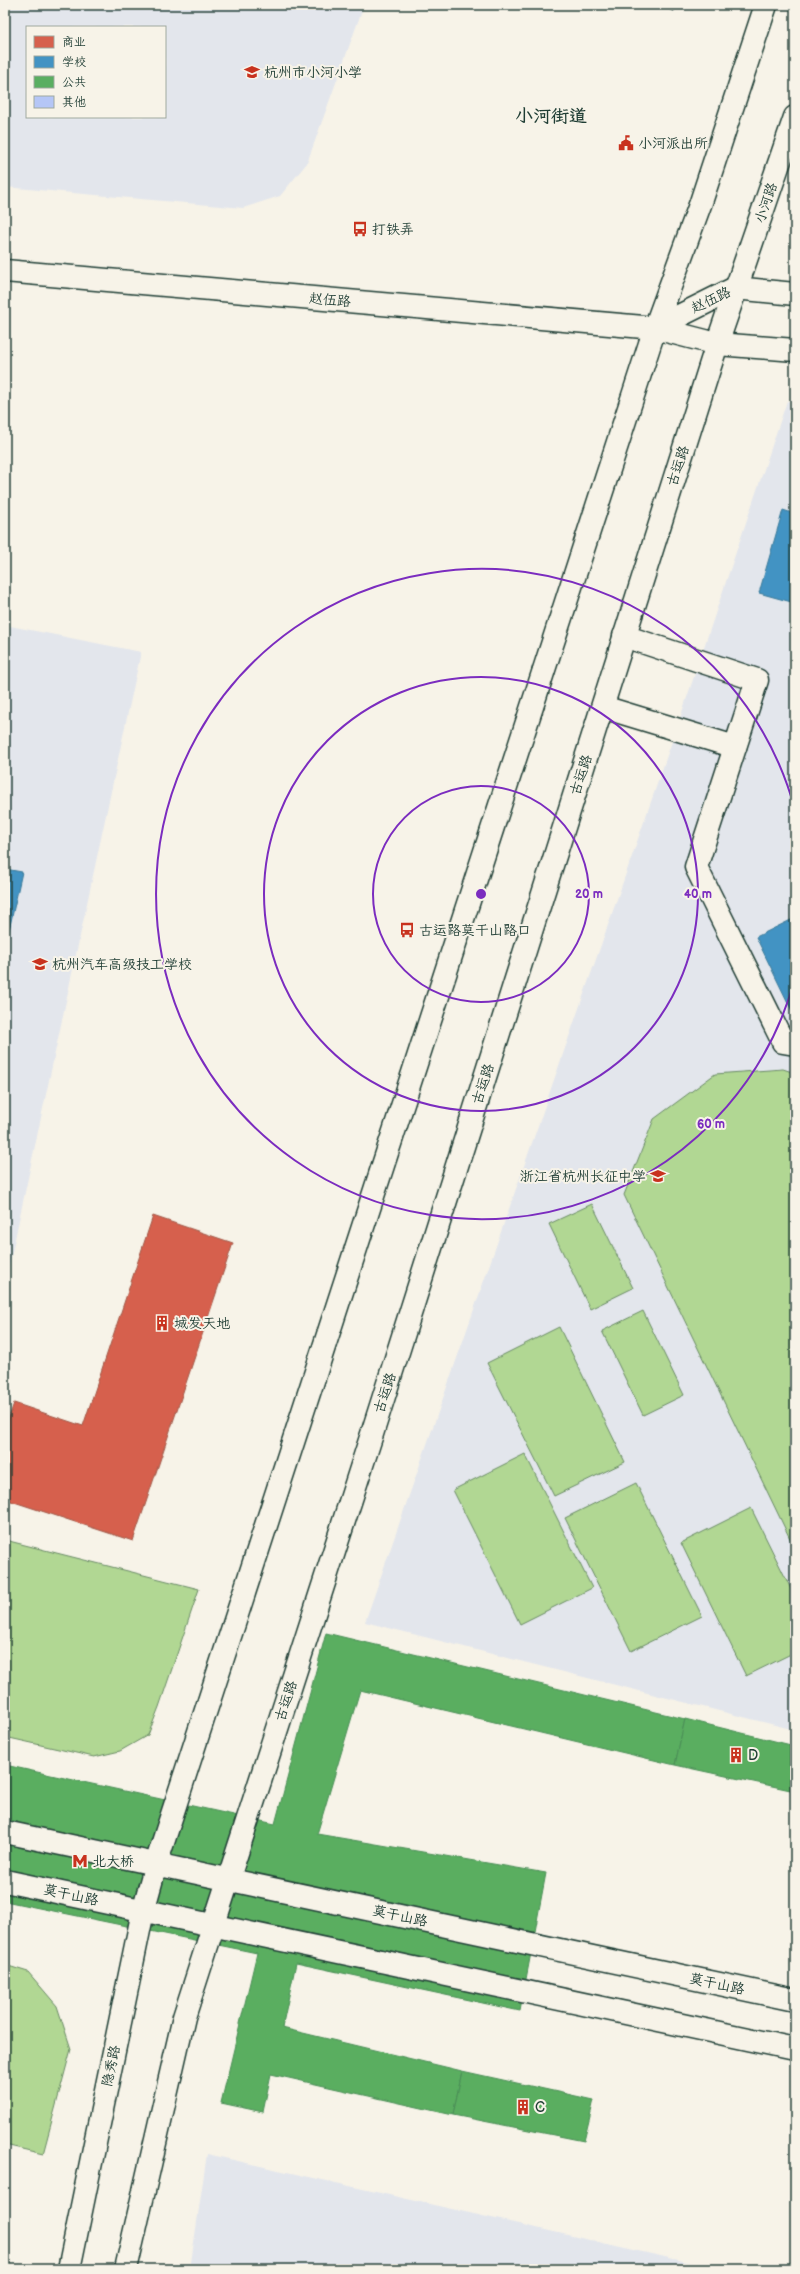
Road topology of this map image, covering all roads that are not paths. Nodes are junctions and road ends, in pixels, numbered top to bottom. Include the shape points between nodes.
1 (766, 5) edge
2 (795, 117) edge
3 (5, 271) edge
4 (735, 288) junction
5 (795, 294) edge
6 (655, 328) junction
7 (717, 344) junction
8 (795, 350) edge
9 (624, 636) junction
10 (603, 707) junction
11 (735, 747) junction
12 (795, 1044) edge
13 (5, 1832) edge
14 (156, 1864) junction
15 (228, 1880) junction
16 (5, 1881) edge
17 (144, 1911) junction
18 (213, 1925) junction
19 (795, 2000) edge
20 (795, 2050) edge
21 (70, 2269) edge
22 (126, 2269) edge

1 - 6 main road via 701,202
2 - 4 main road, 小河路
3 - 6 main road, 赵伍路
4 - 5 main road, 赵伍路
4 - 6 main road, 赵伍路
4 - 7 main road, 古运路
6 - 7 main road, 赵伍路
6 - 14 main road
7 - 8 main road, 赵伍路
7 - 9 main road, 古运路
9 - 10 main road, 古运路
9 - 11 main road via 757,680
10 - 11 main road
10 - 15 main road, 古运路
11 - 12 main road via 696,867 783,1042
13 - 14 main road, 莫干山路
14 - 15 main road, 莫干山路
14 - 17 main road, 隐秀路
15 - 18 main road
15 - 19 main road, 莫干山路
16 - 17 main road, 莫干山路
17 - 18 main road, 莫干山路
17 - 21 main road, 隐秀路
18 - 20 main road, 莫干山路
18 - 22 main road via 184,2017

